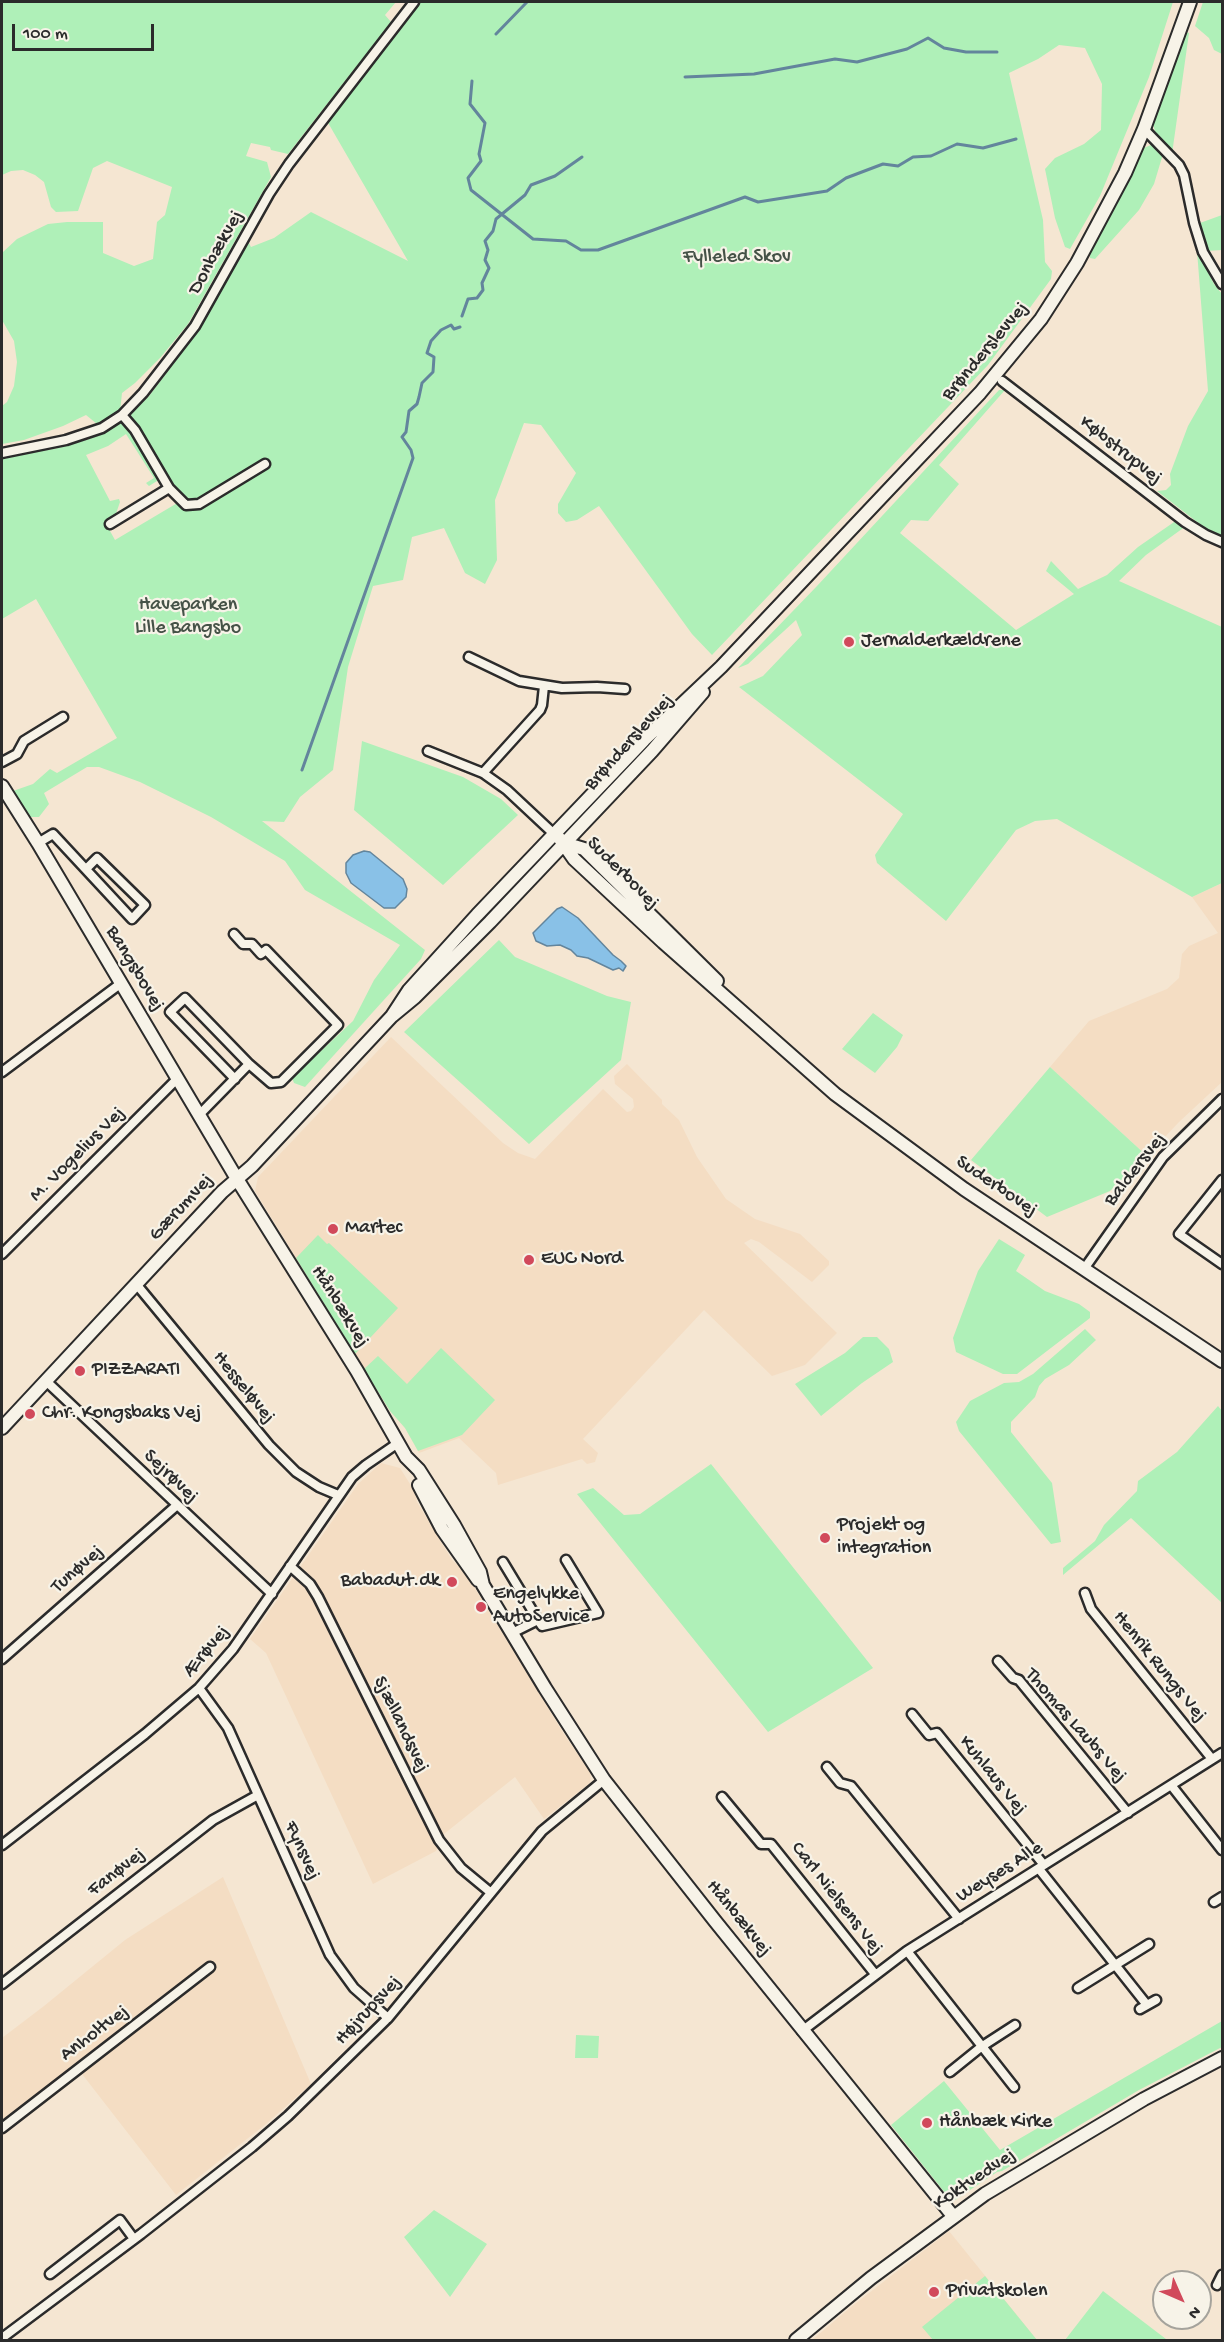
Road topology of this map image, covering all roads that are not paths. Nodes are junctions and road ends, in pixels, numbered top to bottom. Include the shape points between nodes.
1 (414, 2) edge
2 (1190, 2) edge
3 (1144, 129) junction
4 (1222, 284) edge
5 (1002, 381) dead end
6 (122, 415) junction
7 (2, 453) edge
8 (265, 464) dead end
9 (169, 488) junction
10 (110, 524) dead end
11 (1222, 542) edge
12 (469, 657) dead end
13 (721, 667) junction
14 (543, 686) junction
15 (625, 689) dead end
16 (63, 717) dead end
17 (428, 751) dead end
18 (2, 762) edge
19 (483, 773) junction
20 (2, 786) edge
21 (554, 834) junction
22 (38, 843) junction
23 (564, 843) junction
24 (86, 869) junction
25 (234, 934) dead end
26 (120, 984) junction
27 (392, 1016) junction
28 (249, 1064) junction
29 (2, 1072) edge
30 (235, 1078) junction
31 (177, 1079) junction
32 (1222, 1099) edge
33 (199, 1115) junction
34 (237, 1179) junction
35 (1222, 1180) edge
36 (2, 1254) edge
37 (1222, 1264) edge
38 (1084, 1269) junction
39 (137, 1286) junction
40 (1222, 1361) edge
41 (46, 1381) junction
42 (2, 1428) edge
43 (398, 1443) junction
44 (338, 1495) junction
45 (176, 1506) junction
46 (566, 1560) dead end
47 (502, 1562) dead end
48 (290, 1566) junction
49 (1085, 1593) dead end
50 (272, 1594) junction
51 (538, 1620) junction
52 (512, 1633) junction
53 (2, 1659) edge
54 (998, 1661) dead end
55 (199, 1688) junction
56 (912, 1714) dead end
57 (1222, 1753) edge
58 (1212, 1759) junction
59 (826, 1767) dead end
60 (604, 1780) junction
61 (1171, 1785) junction
62 (258, 1795) junction
63 (722, 1797) dead end
64 (1128, 1813) junction
65 (2, 1845) edge
66 (1222, 1850) edge
67 (1041, 1867) junction
68 (490, 1892) junction
69 (1222, 1897) edge
70 (1214, 1902) dead end
71 (959, 1919) junction
72 (1149, 1944) dead end
73 (907, 1951) junction
74 (1115, 1965) junction
75 (210, 1967) dead end
76 (874, 1974) junction
77 (2, 1984) edge
78 (1078, 1988) dead end
79 (1156, 2000) dead end
80 (388, 2018) junction
81 (1015, 2025) dead end
82 (802, 2031) junction
83 (981, 2047) junction
84 (1222, 2058) edge
85 (950, 2072) dead end
86 (1014, 2087) dead end
87 (2, 2128) edge
88 (953, 2216) junction
89 (134, 2239) junction
90 (50, 2274) dead end
91 (1222, 2275) edge
92 (1217, 2285) dead end
93 (2, 2338) edge
94 (796, 2340) edge

1 - 6 street, Donbækvej via 289,164 195,326
2 - 3 street, Brønderslevvej
3 - 4 street via 1179,165 1203,252
3 - 13 street, Brønderslevvej via 1077,263 1041,319 972,402
5 - 11 street, Købstrupvej via 1185,522
6 - 7 street, Donbækvej via 85,434
6 - 9 street
8 - 9 street via 199,504 186,505
9 - 10 street
12 - 14 street via 519,681
13 - 21 street, Brønderslevvej
13 - 23 street, Brønderslevvej via 652,751
14 - 15 street
14 - 19 street via 540,710
16 - 18 street via 24,741 17,753
17 - 19 street
19 - 21 street
20 - 22 street, Bangsbovej
21 - 23 street, Suderbovej
21 - 27 street, Gærumvej via 409,990
22 - 24 street, Bangsbovej via 53,834
22 - 26 street, Bangsbovej
23 - 27 street, Gærumvej via 490,922
23 - 38 street, Suderbovej via 574,859 836,1094 895,1140
24 - 24 street, Bangsbovej via 97,858 145,905 132,919
25 - 28 street, Bangsbovej via 261,954 266,950 338,1025 280,1082 272,1083
26 - 29 street
26 - 31 street, Bangsbovej
27 - 34 street, Gærumvej
28 - 30 street
28 - 30 street, Bangsbovej via 185,998 170,1012
30 - 33 street
31 - 33 street, Bangsbovej
31 - 36 street, M. Vogelius Vej
32 - 38 street, Baldersvej via 1163,1158
33 - 34 street, Bangsbovej
34 - 39 street, Gærumvej
34 - 43 street, Hånbækvej
35 - 37 street via 1179,1234
38 - 40 street, Suderbovej
39 - 41 street, Gærumvej
39 - 44 street, Hesseløvej via 269,1445 296,1472
41 - 42 street, Gærumvej
41 - 45 street, Sejrøvej
43 - 44 street, Ærøvej via 366,1465
43 - 52 street, Hånbækvej via 454,1525
44 - 48 street, Ærøvej
45 - 50 street, Sejrøvej
45 - 53 street, Tunøvej
46 - 51 street via 598,1613 542,1626
47 - 51 street
48 - 50 street, Ærøvej
48 - 68 street, Sjællandsvej via 318,1597 439,1840 461,1868
49 - 58 street, Henrik Rungs Vej via 1091,1610
50 - 55 street, Ærøvej
51 - 52 street
52 - 60 street, Hånbækvej
54 - 64 street, Thomas Laubs Vej via 1019,1680
55 - 62 street, Fynsvej via 228,1728
55 - 65 street, Ærøvej
56 - 67 street, Kuhlaus Vej via 929,1735 937,1733
57 - 58 street, Weyses Alle
58 - 61 street, Weyses Alle
59 - 71 street via 840,1783 851,1786
60 - 68 street, Højrupsvej via 542,1831
60 - 82 street, Hånbækvej
61 - 64 street, Weyses Alle
61 - 66 street
62 - 77 street, Fanøvej via 213,1820
62 - 80 street, Fynsvej via 330,1955 354,1988
63 - 76 street, Carl Nielsens Vej via 761,1844 771,1844
64 - 67 street, Weyses Alle
67 - 71 street, Weyses Alle
67 - 74 street
68 - 80 street, Højrupsvej
69 - 70 street
71 - 73 street, Weyses Alle
72 - 74 street
73 - 76 street, Weyses Alle
73 - 83 street
74 - 78 street
74 - 79 street via 1144,2007
75 - 87 street, Anholtvej
76 - 82 street, Weyses Alle
80 - 89 street, Højrupsvej via 288,2116
81 - 83 street
82 - 88 street, Hånbækvej
83 - 85 street
83 - 86 street
84 - 88 street, Koktvedvej via 1097,2126
88 - 94 street, Koktvedvej
89 - 90 street via 120,2220
89 - 93 street, Højrupsvej
91 - 92 street

